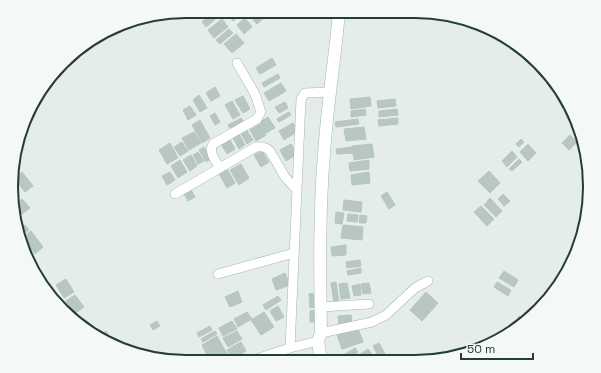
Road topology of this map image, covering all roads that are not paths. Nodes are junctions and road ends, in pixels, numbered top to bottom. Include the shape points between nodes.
1 (337, 18) edge
2 (237, 63) dead end
3 (330, 92) junction
4 (220, 168) junction
5 (296, 189) junction
6 (175, 194) dead end
7 (294, 253) junction
8 (218, 274) dead end
9 (428, 280) dead end
10 (369, 304) dead end
11 (321, 307) junction
12 (319, 337) junction
13 (290, 348) junction
14 (268, 355) edge
15 (320, 355) edge

1 - 3 street
2 - 4 street via 255,94 261,112 257,119 213,144 211,152
3 - 5 street via 305,94 301,100
3 - 11 street via 322,177
4 - 5 street via 256,146 263,146 270,151 285,177
4 - 6 street
5 - 7 street
7 - 8 street
7 - 13 street
9 - 12 street via 415,288 386,315 372,322
10 - 11 street
11 - 12 street
12 - 13 street
12 - 15 street
13 - 14 street

